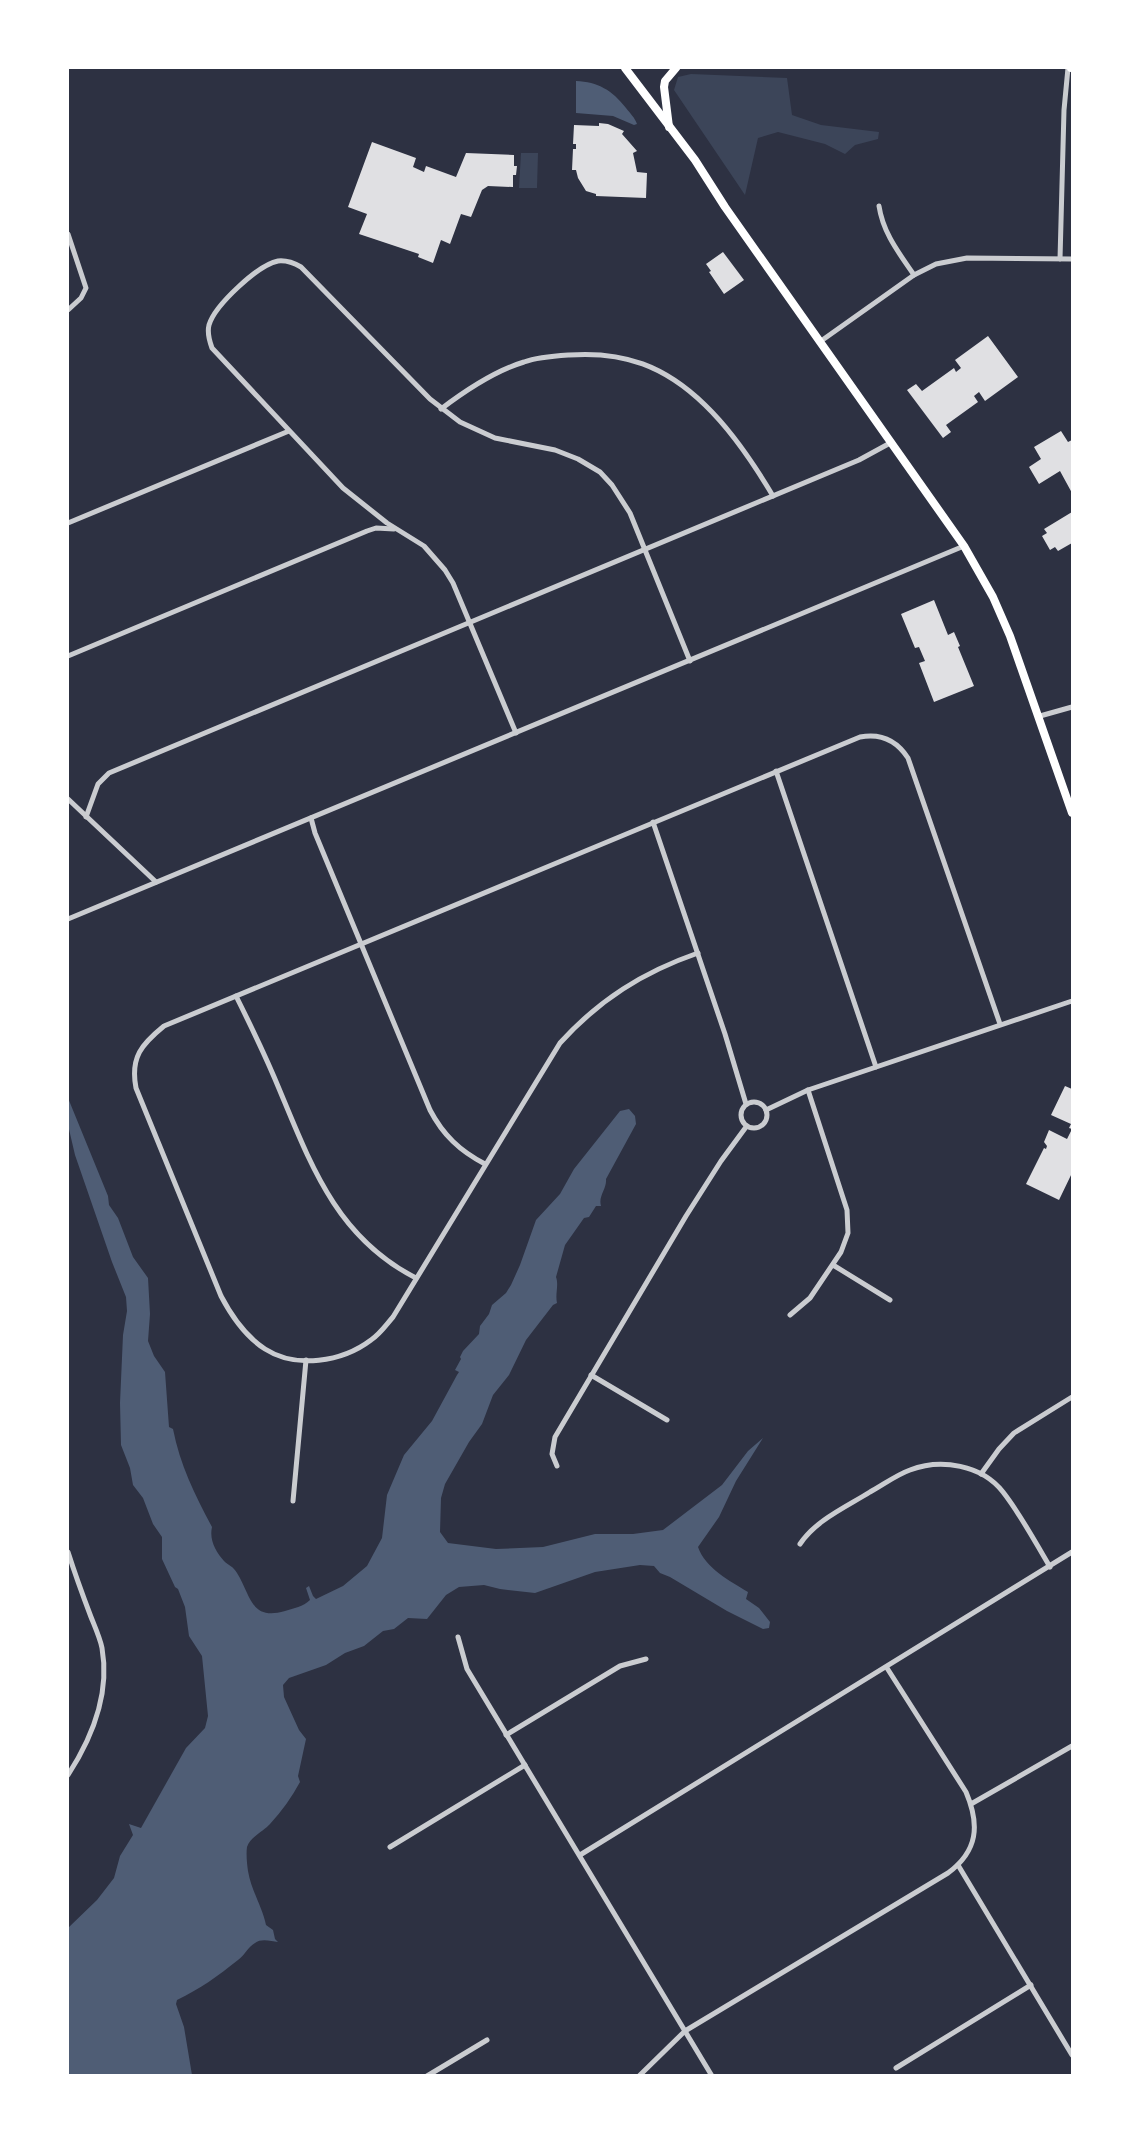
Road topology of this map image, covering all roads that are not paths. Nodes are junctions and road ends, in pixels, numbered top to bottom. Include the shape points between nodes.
1 (625, 68) edge
2 (676, 68) edge
3 (1070, 68) edge
4 (669, 127) junction
5 (879, 206) dead end
6 (68, 234) edge
7 (1060, 259) junction
8 (1072, 259) edge
9 (914, 275) junction
10 (68, 310) edge
11 (821, 341) junction
12 (441, 409) junction
13 (289, 431) junction
14 (892, 442) junction
15 (773, 496) junction
16 (68, 523) edge
17 (396, 529) junction
18 (964, 546) junction
19 (645, 549) junction
20 (470, 622) junction
21 (68, 656) edge
22 (690, 661) junction
23 (1072, 707) edge
24 (1040, 716) junction
25 (516, 733) junction
26 (776, 771) junction
27 (68, 799) edge
28 (1072, 813) edge
29 (86, 817) junction
30 (311, 818) junction
31 (653, 822) junction
32 (156, 882) junction
33 (68, 919) edge
34 (361, 944) junction
35 (698, 953) junction
36 (236, 996) junction
37 (1072, 1000) edge
38 (1000, 1024) junction
39 (876, 1067) junction
40 (808, 1090) junction
41 (746, 1104) junction
42 (766, 1110) junction
43 (746, 1127) junction
44 (485, 1164) junction
45 (832, 1265) junction
46 (416, 1278) junction
47 (891, 1300) dead end
48 (790, 1315) dead end
49 (306, 1360) junction
50 (591, 1375) junction
51 (1072, 1397) edge
52 (668, 1420) dead end
53 (557, 1466) dead end
54 (981, 1474) junction
55 (293, 1501) dead end
56 (800, 1544) dead end
57 (68, 1552) edge
58 (1072, 1552) edge
59 (1050, 1566) junction
60 (458, 1637) dead end
61 (646, 1659) dead end
62 (887, 1668) junction
63 (506, 1735) junction
64 (1072, 1746) edge
65 (525, 1765) junction
66 (68, 1774) edge
67 (971, 1804) junction
68 (390, 1847) dead end
69 (580, 1855) junction
70 (958, 1865) junction
71 (1031, 1985) junction
72 (685, 2031) junction
73 (487, 2040) dead end
74 (1072, 2055) edge
75 (896, 2068) dead end
76 (427, 2076) edge
77 (639, 2076) edge
78 (712, 2076) edge

1 - 4 main road
2 - 4 main road via 664,87
3 - 7 street via 1064,110
4 - 11 main road
5 - 9 street via 889,238
6 - 10 street via 86,288
7 - 8 street
7 - 9 street via 967,258 936,264
9 - 11 street
11 - 14 main road
12 - 13 street via 301,267 287,261 272,263 238,288 214,315 208,331 217,355
12 - 15 street via 476,385 525,361 578,354 627,358 672,379 705,405
12 - 19 street via 486,435 555,450 595,468 622,498
13 - 16 street
13 - 17 street via 343,488
14 - 15 street
14 - 18 main road
15 - 19 street
17 - 20 street via 424,546 445,570
17 - 21 street via 367,531
18 - 22 street
18 - 24 main road via 1010,636
19 - 20 street
19 - 22 street
20 - 25 street
20 - 29 street via 109,773 98,784
22 - 25 street
23 - 24 street
24 - 28 main road
25 - 30 street
26 - 31 street
26 - 38 street via 860,737 879,736 903,750
26 - 39 street
27 - 29 street
29 - 32 street
30 - 32 street
30 - 34 street
31 - 34 street
31 - 35 street
32 - 33 street
34 - 36 street
34 - 44 street via 437,1123 456,1146
35 - 41 street
35 - 44 street via 634,980 576,1025 554,1051
36 - 46 street via 331,1200 376,1252
36 - 49 street via 164,1026 141,1048 134,1078 231,1314 266,1349
37 - 38 street
38 - 39 street
39 - 40 street
40 - 42 street
40 - 45 street via 847,1210 848,1233
41 - 42 street via 753,1101
41 - 43 street via 740,1111
42 - 43 street via 767,1119 762,1126
43 - 50 street via 686,1216
44 - 46 street
45 - 47 street
45 - 48 street via 810,1298
46 - 49 street via 393,1317 371,1340 346,1354
49 - 55 street
50 - 52 street
50 - 53 street via 555,1437 552,1454
51 - 54 street via 1014,1433
54 - 56 street via 945,1464 910,1470 820,1523
54 - 59 street via 1002,1491
57 - 66 street via 102,1647 103,1666 94,1726
58 - 59 street
59 - 62 street
60 - 63 street via 467,1669
61 - 63 street via 620,1666
62 - 67 street
62 - 69 street
63 - 65 street
64 - 67 street
65 - 68 street
65 - 69 street
67 - 70 street via 973,1840 967,1856
69 - 72 street
70 - 71 street
70 - 72 street
71 - 74 street
71 - 75 street
72 - 77 street
72 - 78 street
73 - 76 street

